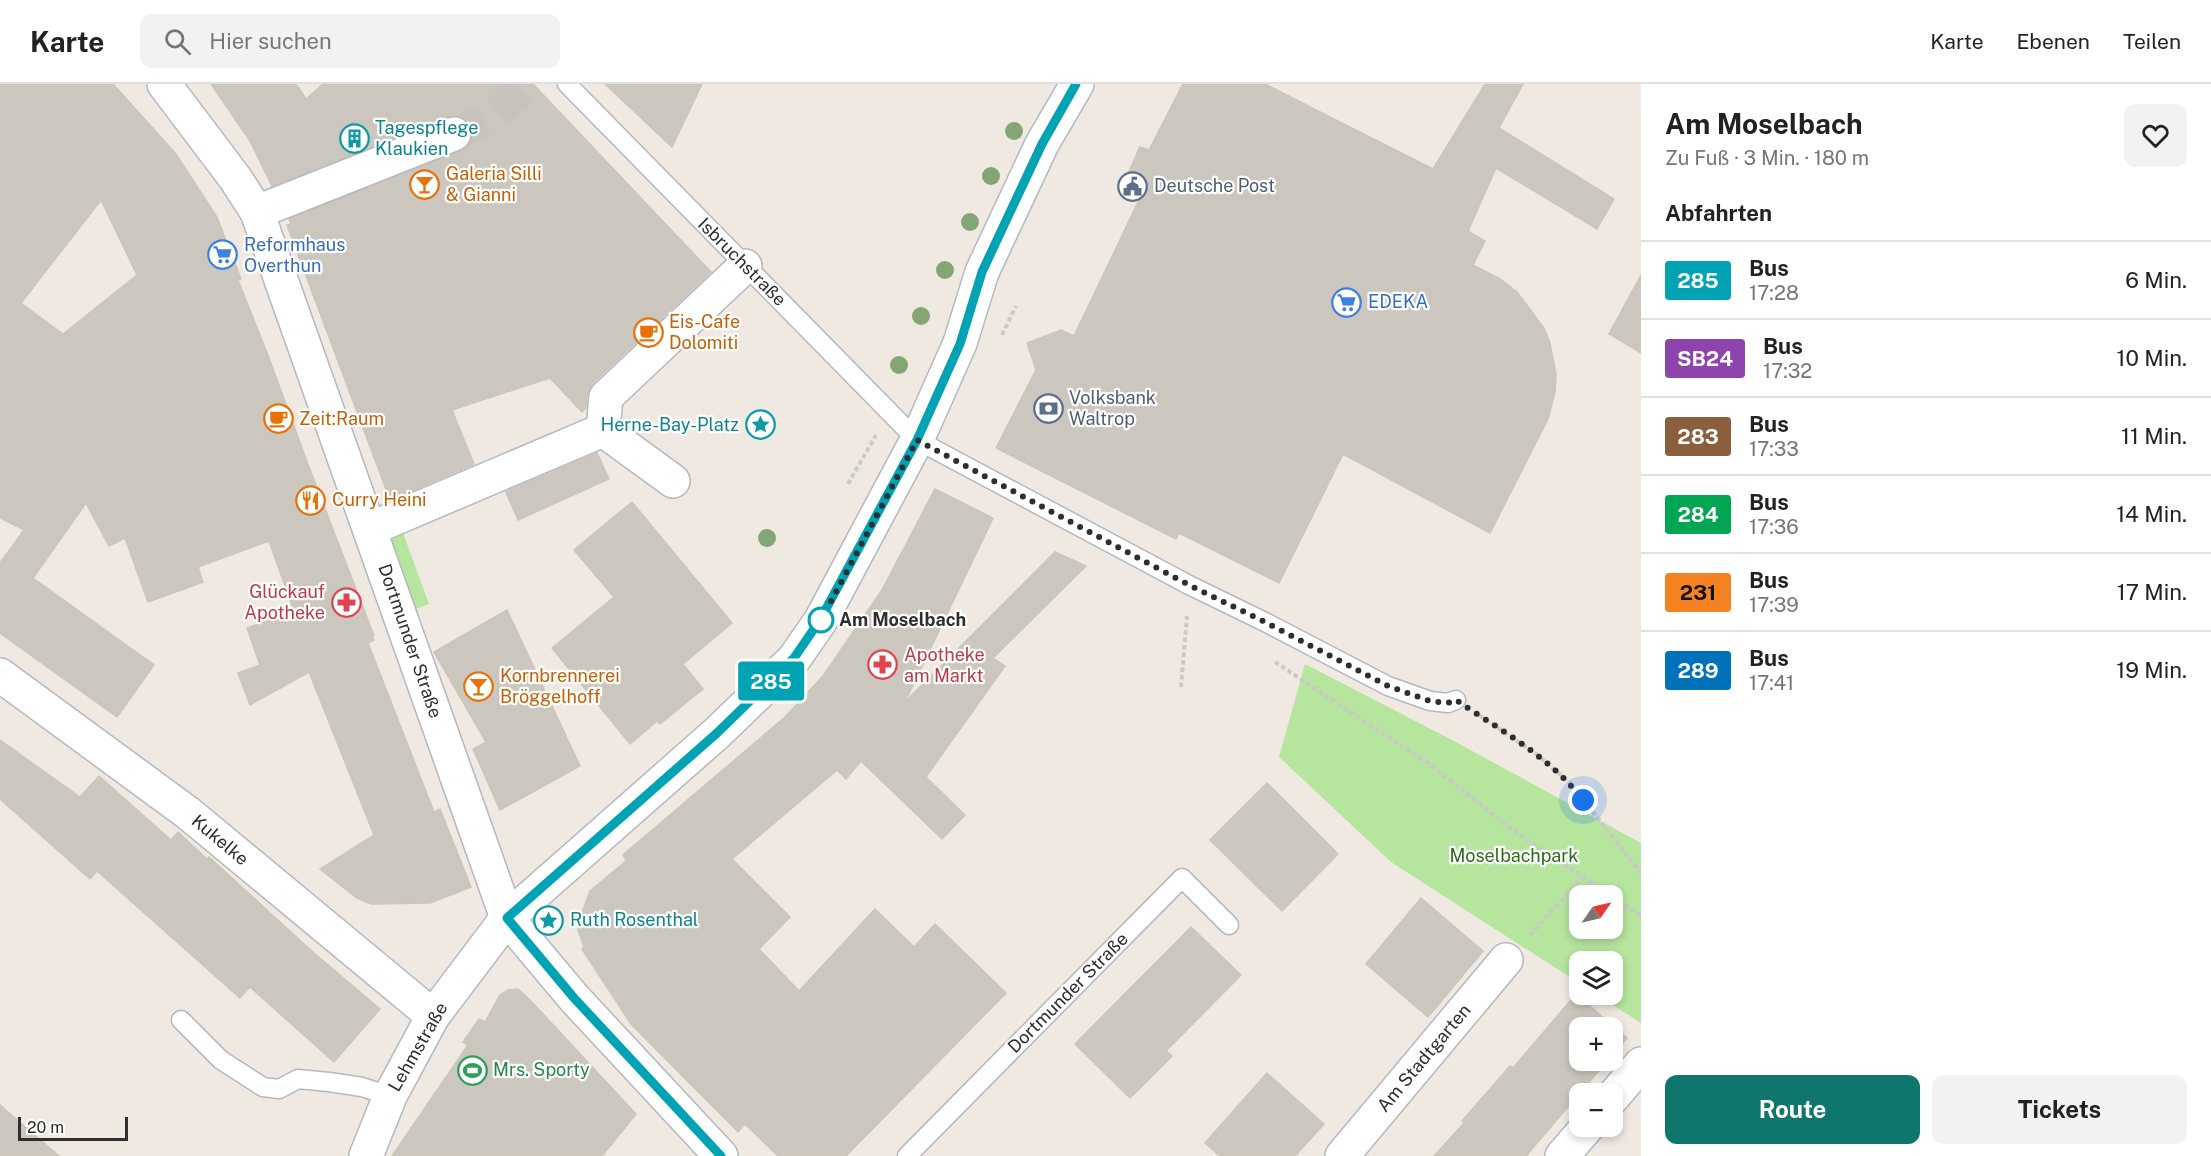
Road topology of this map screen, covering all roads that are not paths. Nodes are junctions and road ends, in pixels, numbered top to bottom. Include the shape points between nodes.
1 (164, 84) edge
2 (567, 84) edge
3 (1077, 84) edge
4 (454, 134) tunnel mouth
5 (257, 212) junction
6 (745, 266) junction
7 (603, 430) junction
8 (917, 440) junction
9 (673, 481) dead end
10 (370, 529) junction
11 (0, 675) edge
12 (1456, 700) road end
13 (507, 918) junction
14 (1229, 925) dead end
15 (1506, 960) road end
16 (433, 1016) junction
17 (181, 1020) dead end
18 (1641, 1064) edge
19 (1623, 1085) edge
20 (390, 1096) junction
21 (1579, 1137) edge
22 (366, 1156) edge
23 (721, 1156) edge
24 (907, 1156) edge
25 (1342, 1156) edge
26 (1563, 1156) edge

1 - 5 street, Dortmunder Straße
2 - 6 lane, Isbruchstraße
3 - 8 street via 1042,144 982,272 960,344
4 - 5 street
5 - 10 street, Dortmunder Straße
6 - 7 street via 606,397
6 - 8 lane, Isbruchstraße
7 - 9 street
7 - 10 street
8 - 12 lane, Isbruchstraße via 1388,686 1430,701
8 - 13 street via 820,620 794,658 717,733
10 - 13 street, Dortmunder Straße
11 - 16 street, Kukelke via 188,813
13 - 16 street, Lehmstraße
13 - 23 street, Dortmunder Straße via 574,998
14 - 24 lane, Dortmunder Straße via 1182,878
15 - 25 street, Am Stadtgarten
16 - 20 street, Lehmstraße
17 - 20 lane via 221,1060 263,1087 279,1089 298,1079 362,1087
18 - 19 street
20 - 22 street, Lehmstraße
21 - 26 street

